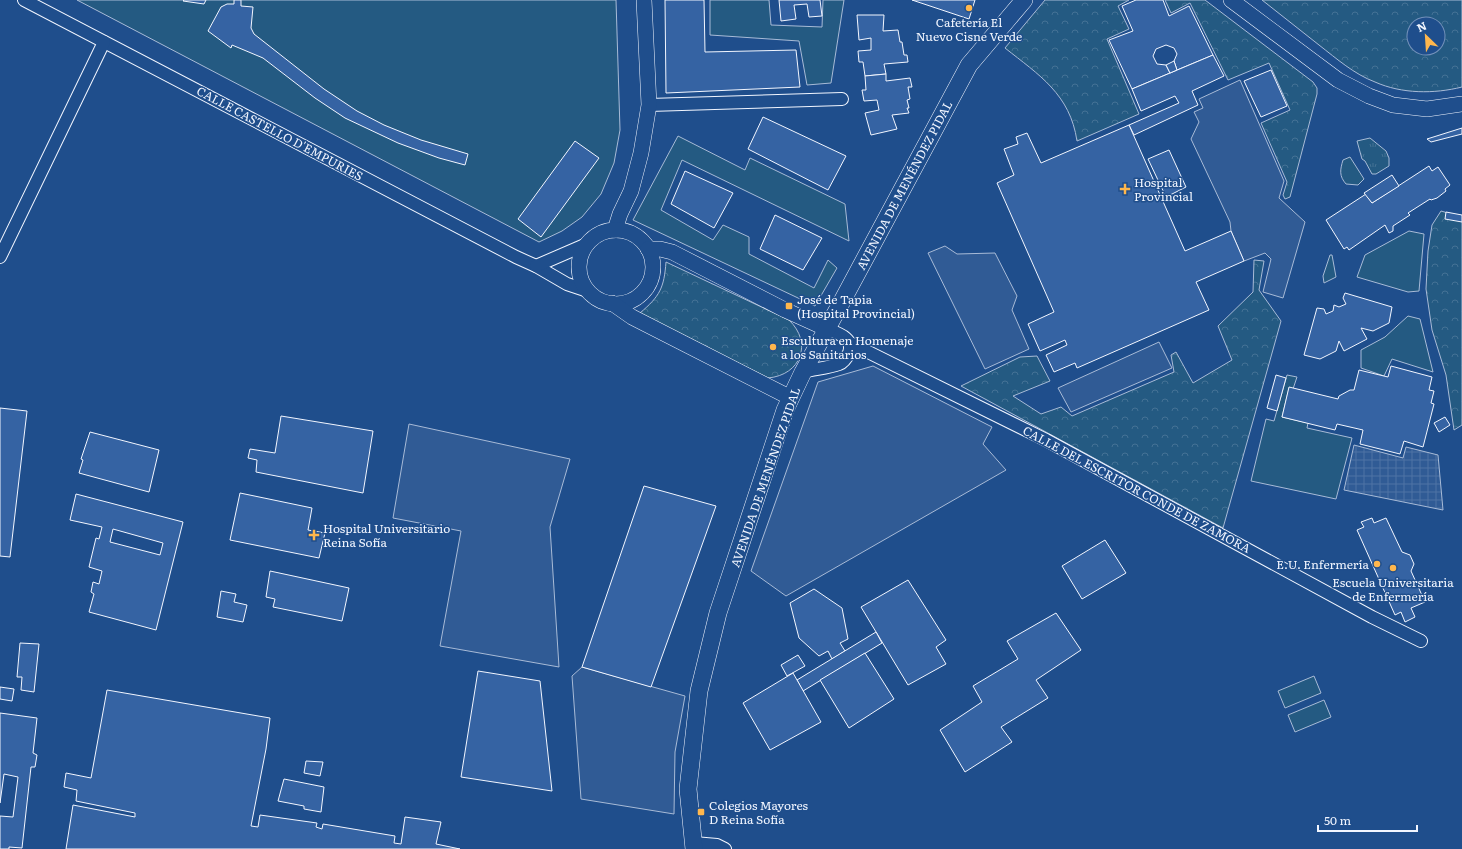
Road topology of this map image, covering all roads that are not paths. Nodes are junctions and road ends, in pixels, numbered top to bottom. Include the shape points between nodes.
1 (24, 0) edge
2 (644, 0) edge
3 (1024, 0) edge
4 (1231, 0) edge
5 (104, 42) junction
6 (842, 99) dead end
7 (1462, 104) edge
8 (649, 105) junction
9 (615, 230) junction
10 (587, 244) junction
11 (648, 249) junction
12 (0, 257) edge
13 (536, 266) junction
14 (588, 291) junction
15 (612, 303) junction
16 (827, 329) junction
17 (850, 343) junction
18 (802, 372) junction
19 (791, 398) junction
20 (1421, 641) dead end
21 (694, 846) edge
22 (725, 849) edge

1 - 5 street, CALLE CASTELLO D'EMPURIES
2 - 8 street
3 - 16 main road, AVENIDA DE MENÉNDEZ PIDAL via 969,66
4 - 7 street via 1338,80 1369,96 1393,105 1427,109
5 - 12 street
5 - 13 street, CALLE CASTELLO D'EMPURIES
6 - 8 street
8 - 9 street via 631,192
9 - 10 street via 599,234
9 - 11 street via 627,232 641,239
10 - 13 street
10 - 14 street via 580,257 579,266 580,276
11 - 15 street via 653,267 649,283 630,300
11 - 16 street via 672,252
13 - 14 street, CALLE CASTELLO D'EMPURIES via 567,284
14 - 15 street via 599,299
15 - 19 street via 632,317
16 - 17 street, CALLE DEL ESCRITOR CONDE DE ZAMORA via 847,338
16 - 18 main road, AVENIDA DE MENÉNDEZ PIDAL
17 - 18 street via 848,355 840,364
17 - 20 street, CALLE DEL ESCRITOR CONDE DE ZAMORA via 1046,440
18 - 19 main road, AVENIDA DE MENÉNDEZ PIDAL
19 - 21 main road, AVENIDA DE MENÉNDEZ PIDAL via 744,530 718,613 699,691 688,789
21 - 22 street, AVENIDA DE MENÉNDEZ PIDAL via 717,845

